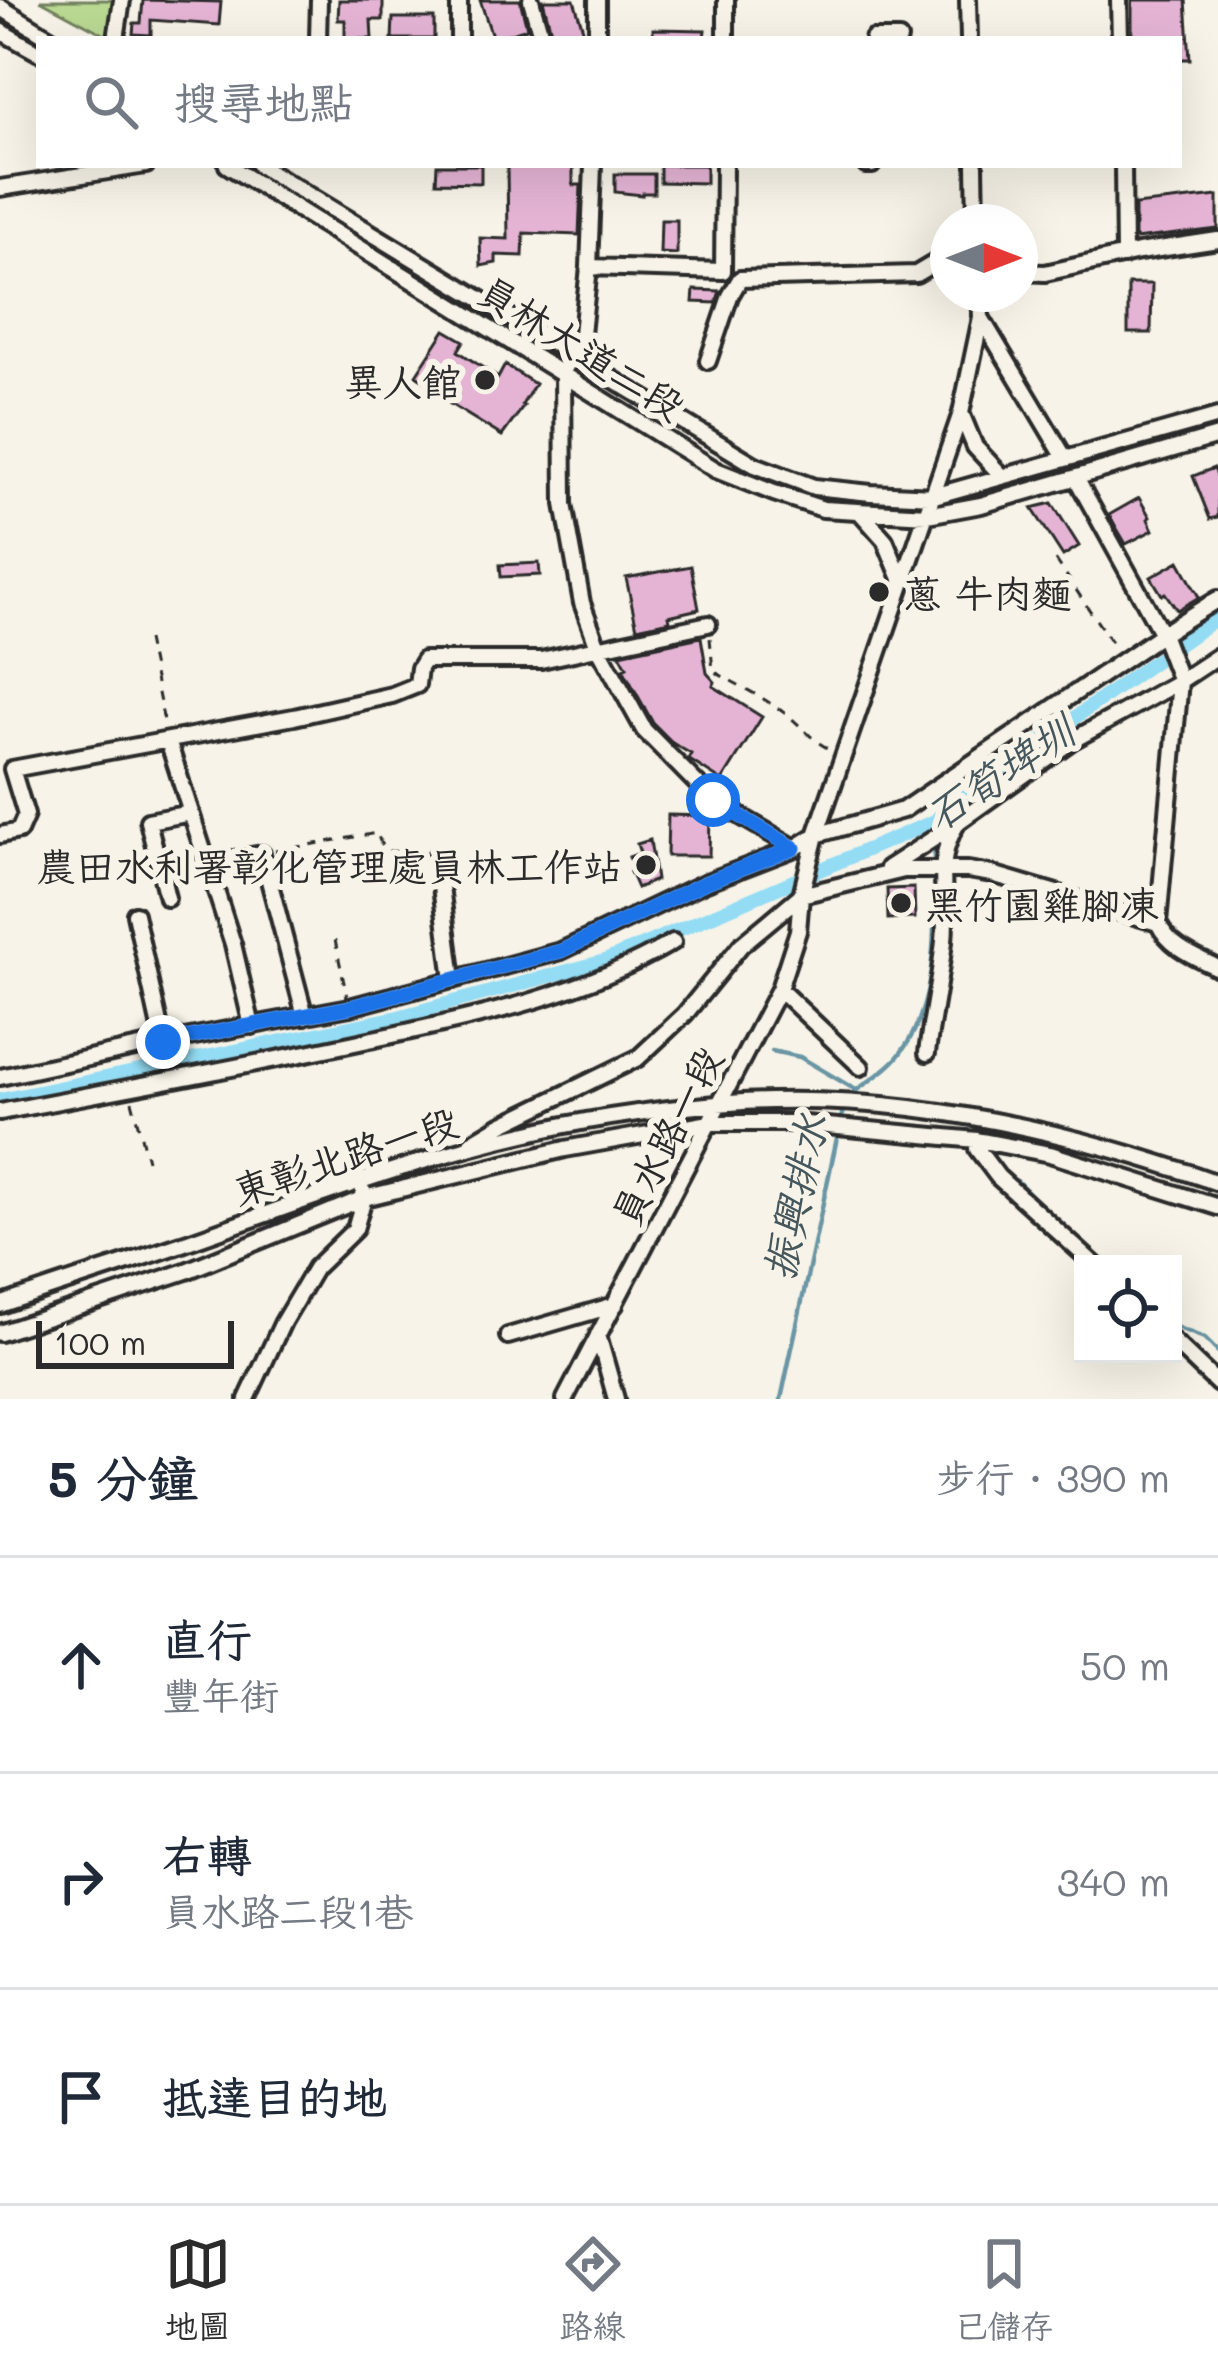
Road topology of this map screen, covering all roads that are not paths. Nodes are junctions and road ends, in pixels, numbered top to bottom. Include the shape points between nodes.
1 (122, 0) edge
2 (319, 0) edge
3 (459, 0) edge
4 (531, 0) edge
5 (597, 0) edge
6 (727, 0) edge
7 (968, 0) edge
8 (1119, 0) edge
9 (0, 7) edge
10 (0, 31) edge
11 (47, 36) edge
12 (116, 36) edge
13 (318, 36) edge
14 (459, 36) edge
15 (541, 36) edge
16 (597, 36) edge
17 (726, 36) edge
18 (969, 36) edge
19 (1120, 36) edge
20 (36, 51) edge
21 (127, 168) edge
22 (232, 168) edge
23 (265, 168) edge
24 (593, 168) edge
25 (724, 168) edge
26 (975, 168) edge
27 (1123, 168) edge
28 (0, 188) edge
29 (976, 204) edge
30 (1218, 240) edge
31 (1124, 256) junction
32 (930, 266) edge
33 (590, 267) junction
34 (723, 272) junction
35 (1038, 273) edge
36 (737, 285) junction
37 (981, 312) edge
38 (981, 318) junction
39 (572, 355) junction
40 (708, 361) dead end
41 (563, 372) junction
42 (961, 413) junction
43 (1218, 416) edge
44 (1218, 436) edge
45 (1065, 458) junction
46 (1002, 476) junction
47 (1076, 478) junction
48 (934, 496) junction
49 (861, 513) junction
50 (927, 515) junction
51 (902, 581) junction
52 (1218, 599) edge
53 (709, 624) road end
54 (1162, 634) junction
55 (598, 647) junction
56 (1218, 656) edge
57 (1180, 681) junction
58 (168, 741) junction
59 (191, 813) junction
60 (958, 822) junction
61 (0, 835) edge
62 (816, 835) junction
63 (794, 848) junction
64 (436, 855) road end
65 (207, 863) junction
66 (903, 865) junction
67 (942, 871) junction
68 (801, 896) junction
69 (167, 898) dead end
70 (135, 914) dead end
71 (1158, 923) junction
72 (674, 942) dead end
73 (1218, 968) edge
74 (453, 980) junction
75 (779, 989) junction
76 (305, 1016) junction
77 (252, 1026) junction
78 (163, 1042) junction
79 (927, 1053) dead end
80 (861, 1066) dead end
81 (0, 1077) edge
82 (720, 1104) junction
83 (0, 1112) edge
84 (710, 1124) junction
85 (977, 1140) junction
86 (454, 1154) junction
87 (361, 1180) junction
88 (1218, 1183) edge
89 (364, 1198) junction
90 (1218, 1207) edge
91 (1084, 1255) edge
92 (0, 1305) edge
93 (615, 1305) junction
94 (0, 1333) edge
95 (598, 1335) junction
96 (508, 1336) dead end
97 (1182, 1350) edge
98 (1218, 1384) edge
99 (247, 1399) edge
100 (565, 1399) edge
101 (616, 1399) edge

1 - 12 street
2 - 13 street
3 - 14 street
4 - 15 street
5 - 16 street
6 - 17 street
7 - 18 street
8 - 19 street
9 - 11 street
10 - 20 street
21 - 28 street
22 - 41 street, 員林大道二段
23 - 39 street, 員林大道二段
24 - 33 street
25 - 34 street
26 - 29 street
27 - 31 street
30 - 31 street
31 - 35 street
32 - 36 street via 916,274
33 - 34 street
33 - 39 street
34 - 36 street
36 - 40 street
37 - 38 street
38 - 42 street, 員水路一段
38 - 45 street
39 - 41 street
39 - 48 street, 員林大道二段 via 755,465 814,487
41 - 49 street, 員林大道二段 via 716,470 823,509
41 - 55 street via 564,504
42 - 46 street via 975,447
42 - 48 street, 員水路一段
43 - 45 street
44 - 47 street, 員林大道二段
45 - 46 street
46 - 48 street
47 - 50 street, 員林大道二段
47 - 54 street
48 - 50 street, 員水路一段
49 - 50 street, 員林大道二段
49 - 51 street via 885,540
50 - 51 street, 員水路一段
51 - 62 street, 員水路一段
52 - 54 street
53 - 55 street
54 - 57 street
54 - 62 street via 903,810
55 - 58 street via 541,660 424,661 417,685 392,695
55 - 63 street via 644,730 713,800
56 - 57 street
57 - 60 street via 1073,740
57 - 71 street
58 - 59 street
58 - 61 street via 13,770 26,815 19,831
59 - 65 street
59 - 69 street via 148,821
60 - 66 street
60 - 67 street
62 - 63 street
62 - 68 street, 員水路一段
63 - 74 street via 561,951
64 - 74 street
65 - 76 street via 262,854
65 - 77 street
66 - 67 street
66 - 68 street
67 - 71 street via 992,874
67 - 79 street via 945,936
68 - 75 street, 員水路一段
68 - 86 street via 741,945 638,1058
70 - 78 street
71 - 73 street via 1176,947
72 - 83 street via 630,967 476,1017
74 - 76 street
75 - 80 street
75 - 82 street, 員水路一段
76 - 77 street
77 - 78 street
78 - 81 street
82 - 84 street, 員水路一段
82 - 86 street, 東彰北路一段 via 588,1120
82 - 88 street, 東彰北路一段 via 830,1103 966,1117 1050,1132
84 - 85 street, 東彰北路一段 via 828,1125
84 - 89 street, 東彰北路一段
84 - 93 street, 員水路一段
85 - 90 street, 東彰北路一段 via 1050,1154
85 - 91 street via 998,1177
86 - 87 street, 東彰北路一段
87 - 89 street
87 - 92 street, 東彰北路一段
89 - 94 street, 東彰北路一段 via 186,1271
89 - 99 street via 355,1229 315,1268
93 - 95 street, 員水路一段
93 - 96 street
95 - 100 street, 員水路一段
95 - 101 street
97 - 98 street

